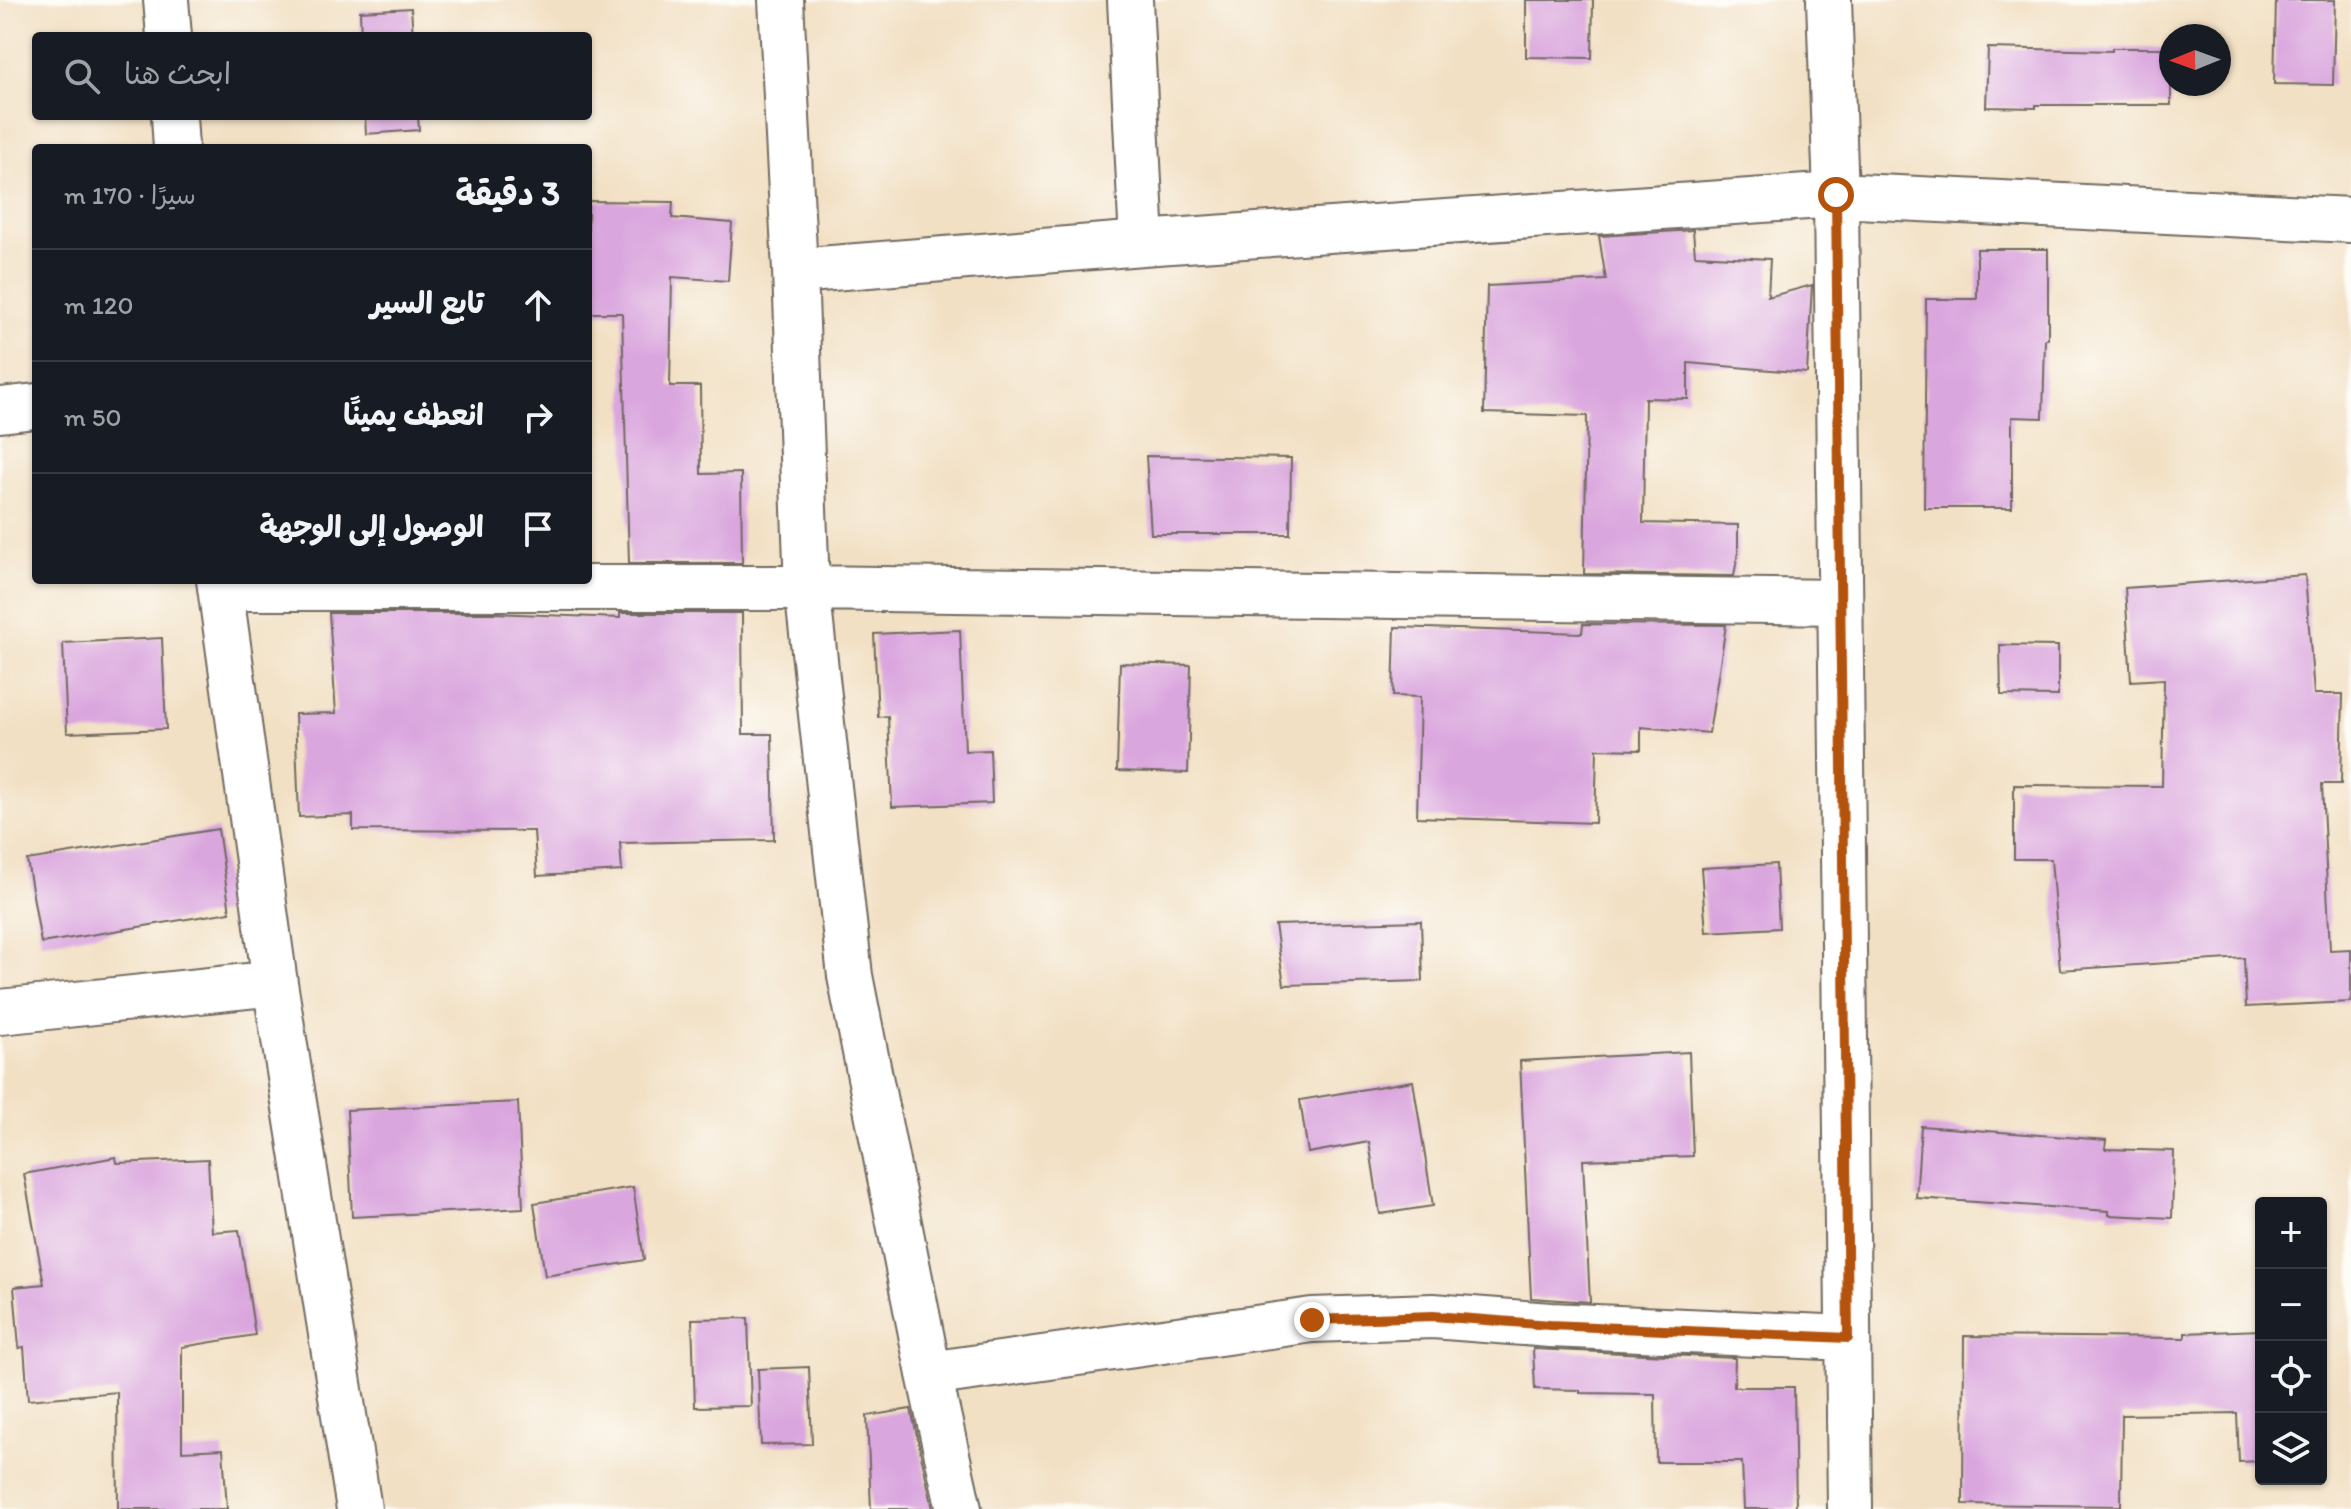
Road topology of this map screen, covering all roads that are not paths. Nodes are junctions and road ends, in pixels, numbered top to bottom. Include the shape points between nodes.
1 (166, 0) edge
2 (781, 0) edge
3 (1130, 0) edge
4 (1829, 0) edge
5 (169, 32) edge
6 (174, 120) edge
7 (176, 144) edge
8 (1836, 195) junction
9 (2351, 220) edge
10 (1142, 243) junction
11 (795, 271) junction
12 (32, 406) edge
13 (0, 410) edge
14 (220, 584) edge
15 (807, 588) junction
16 (1840, 602) junction
17 (275, 983) junction
18 (0, 1012) edge
19 (1848, 1338) junction
20 (929, 1374) junction
21 (359, 1509) edge
22 (959, 1509) edge
23 (1850, 1509) edge

1 - 5 street
2 - 11 street
3 - 10 street
4 - 8 street
6 - 7 street
8 - 9 street
8 - 10 street
8 - 16 street
10 - 11 street
11 - 15 street
12 - 13 street
14 - 15 street
14 - 17 street
15 - 16 street
15 - 20 street via 850,976
16 - 19 street
17 - 18 street
17 - 21 street
19 - 20 street via 1433,1316 1312,1320
19 - 23 street
20 - 22 street

